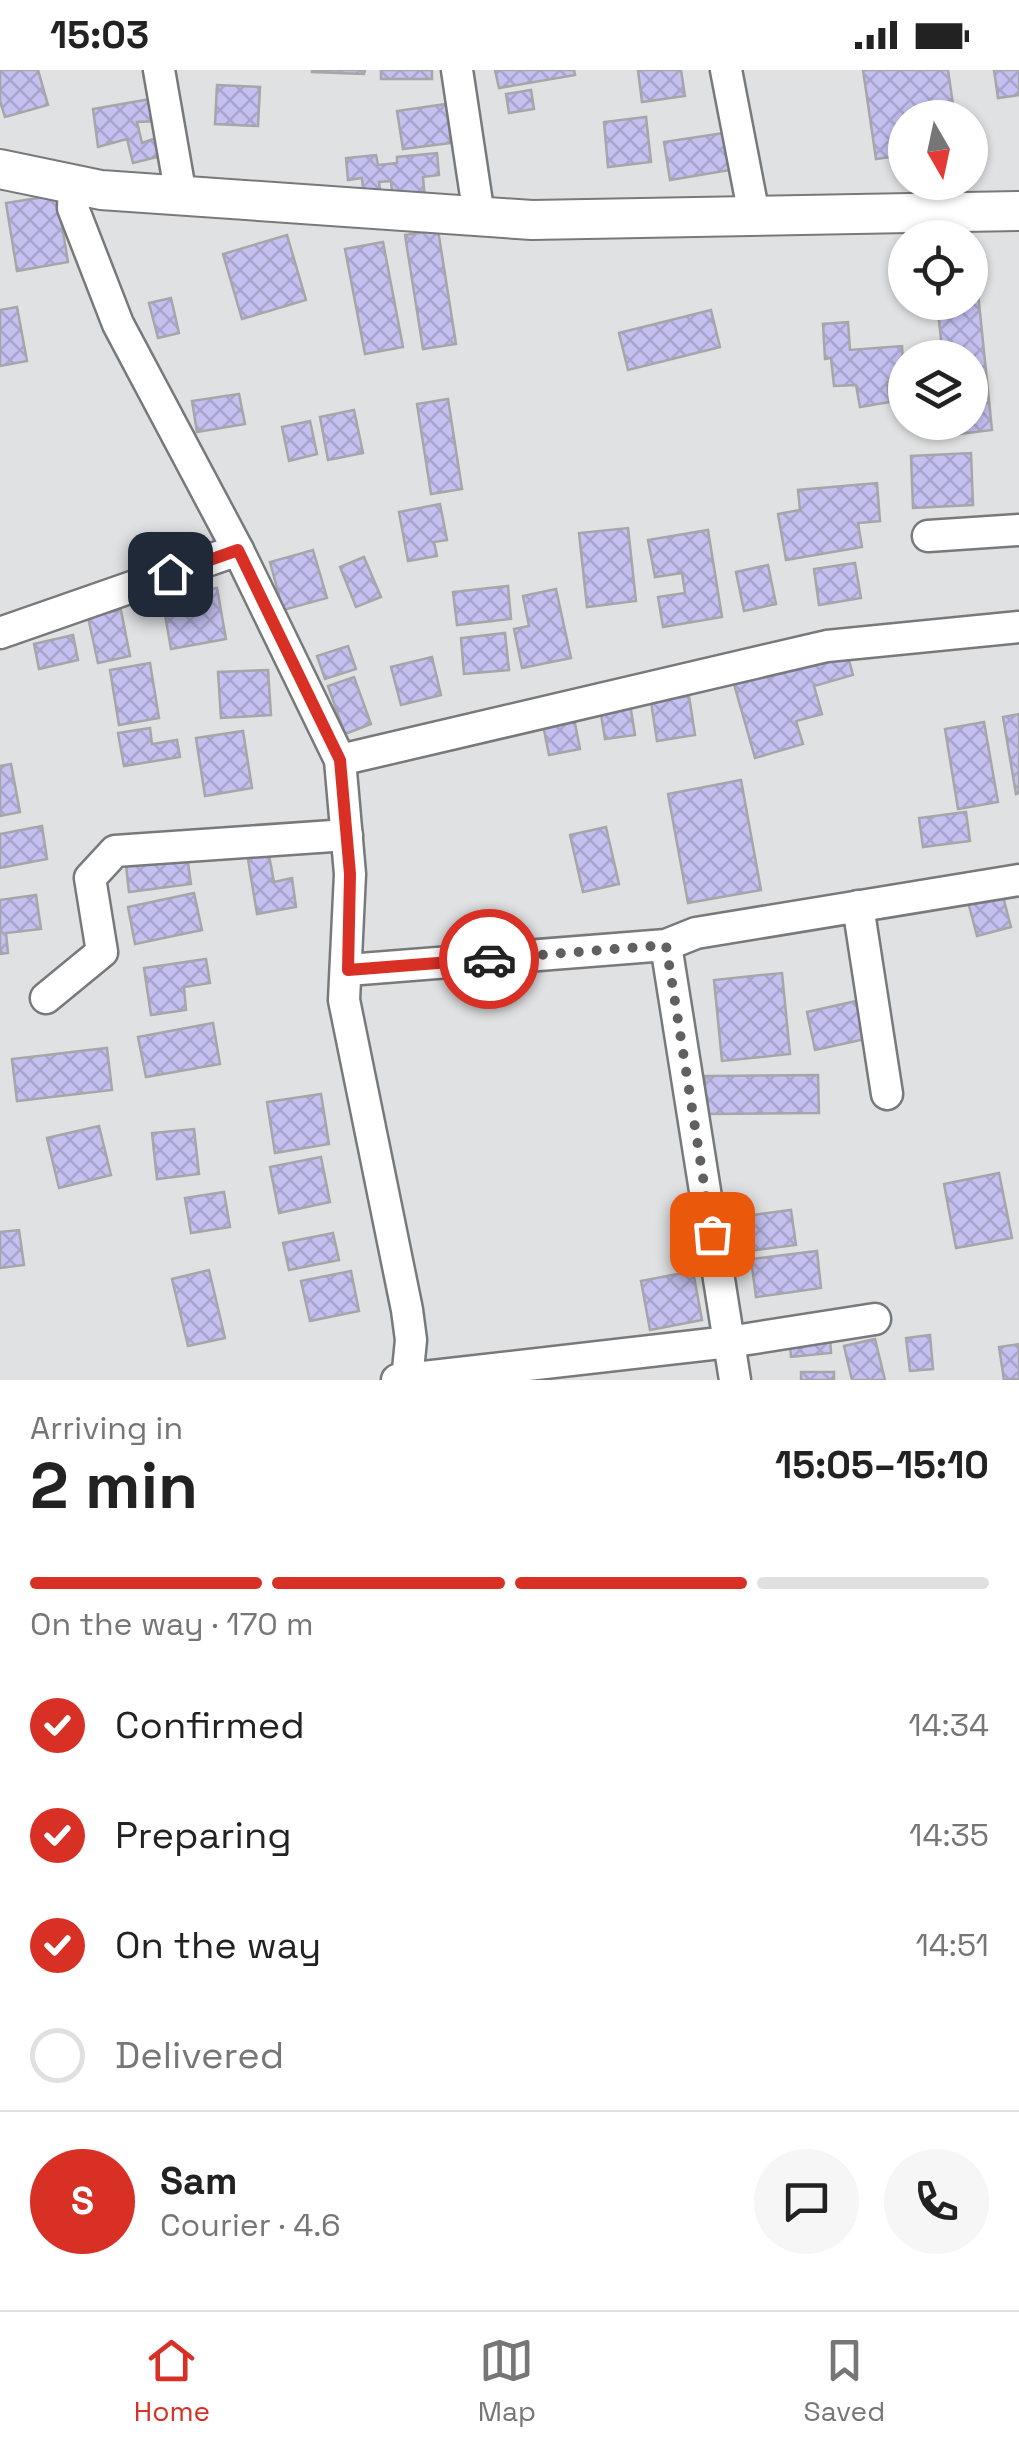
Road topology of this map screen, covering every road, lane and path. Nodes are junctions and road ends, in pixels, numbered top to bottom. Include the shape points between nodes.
1 (159, 70) edge
2 (458, 70) edge
3 (726, 70) edge
4 (0, 169) edge
5 (74, 185) junction
6 (181, 196) junction
7 (1019, 211) edge
8 (754, 215) junction
9 (479, 216) junction
10 (1019, 530) edge
11 (928, 536) dead end
12 (238, 550) junction
13 (1019, 628) edge
14 (0, 633) edge
15 (340, 760) junction
16 (346, 835) junction
17 (1019, 880) edge
18 (858, 906) junction
19 (666, 945) junction
20 (348, 970) junction
21 (46, 998) dead end
22 (887, 1094) dead end
23 (876, 1319) dead end
24 (729, 1342) junction
25 (404, 1380) edge
26 (735, 1380) edge

1 - 6 street
2 - 9 street
3 - 8 street
4 - 5 street
5 - 6 street
5 - 12 street via 72,208 118,324
6 - 9 street
7 - 8 street
8 - 9 street
10 - 11 street
12 - 14 street
12 - 15 street
13 - 15 street via 827,646
15 - 16 street
16 - 20 street
16 - 21 street via 115,851 90,878 102,952
17 - 18 street
18 - 19 street via 696,933
18 - 22 street
19 - 20 street
19 - 24 street
20 - 25 street via 344,1000 407,1310
23 - 24 street
24 - 25 street
24 - 26 street

